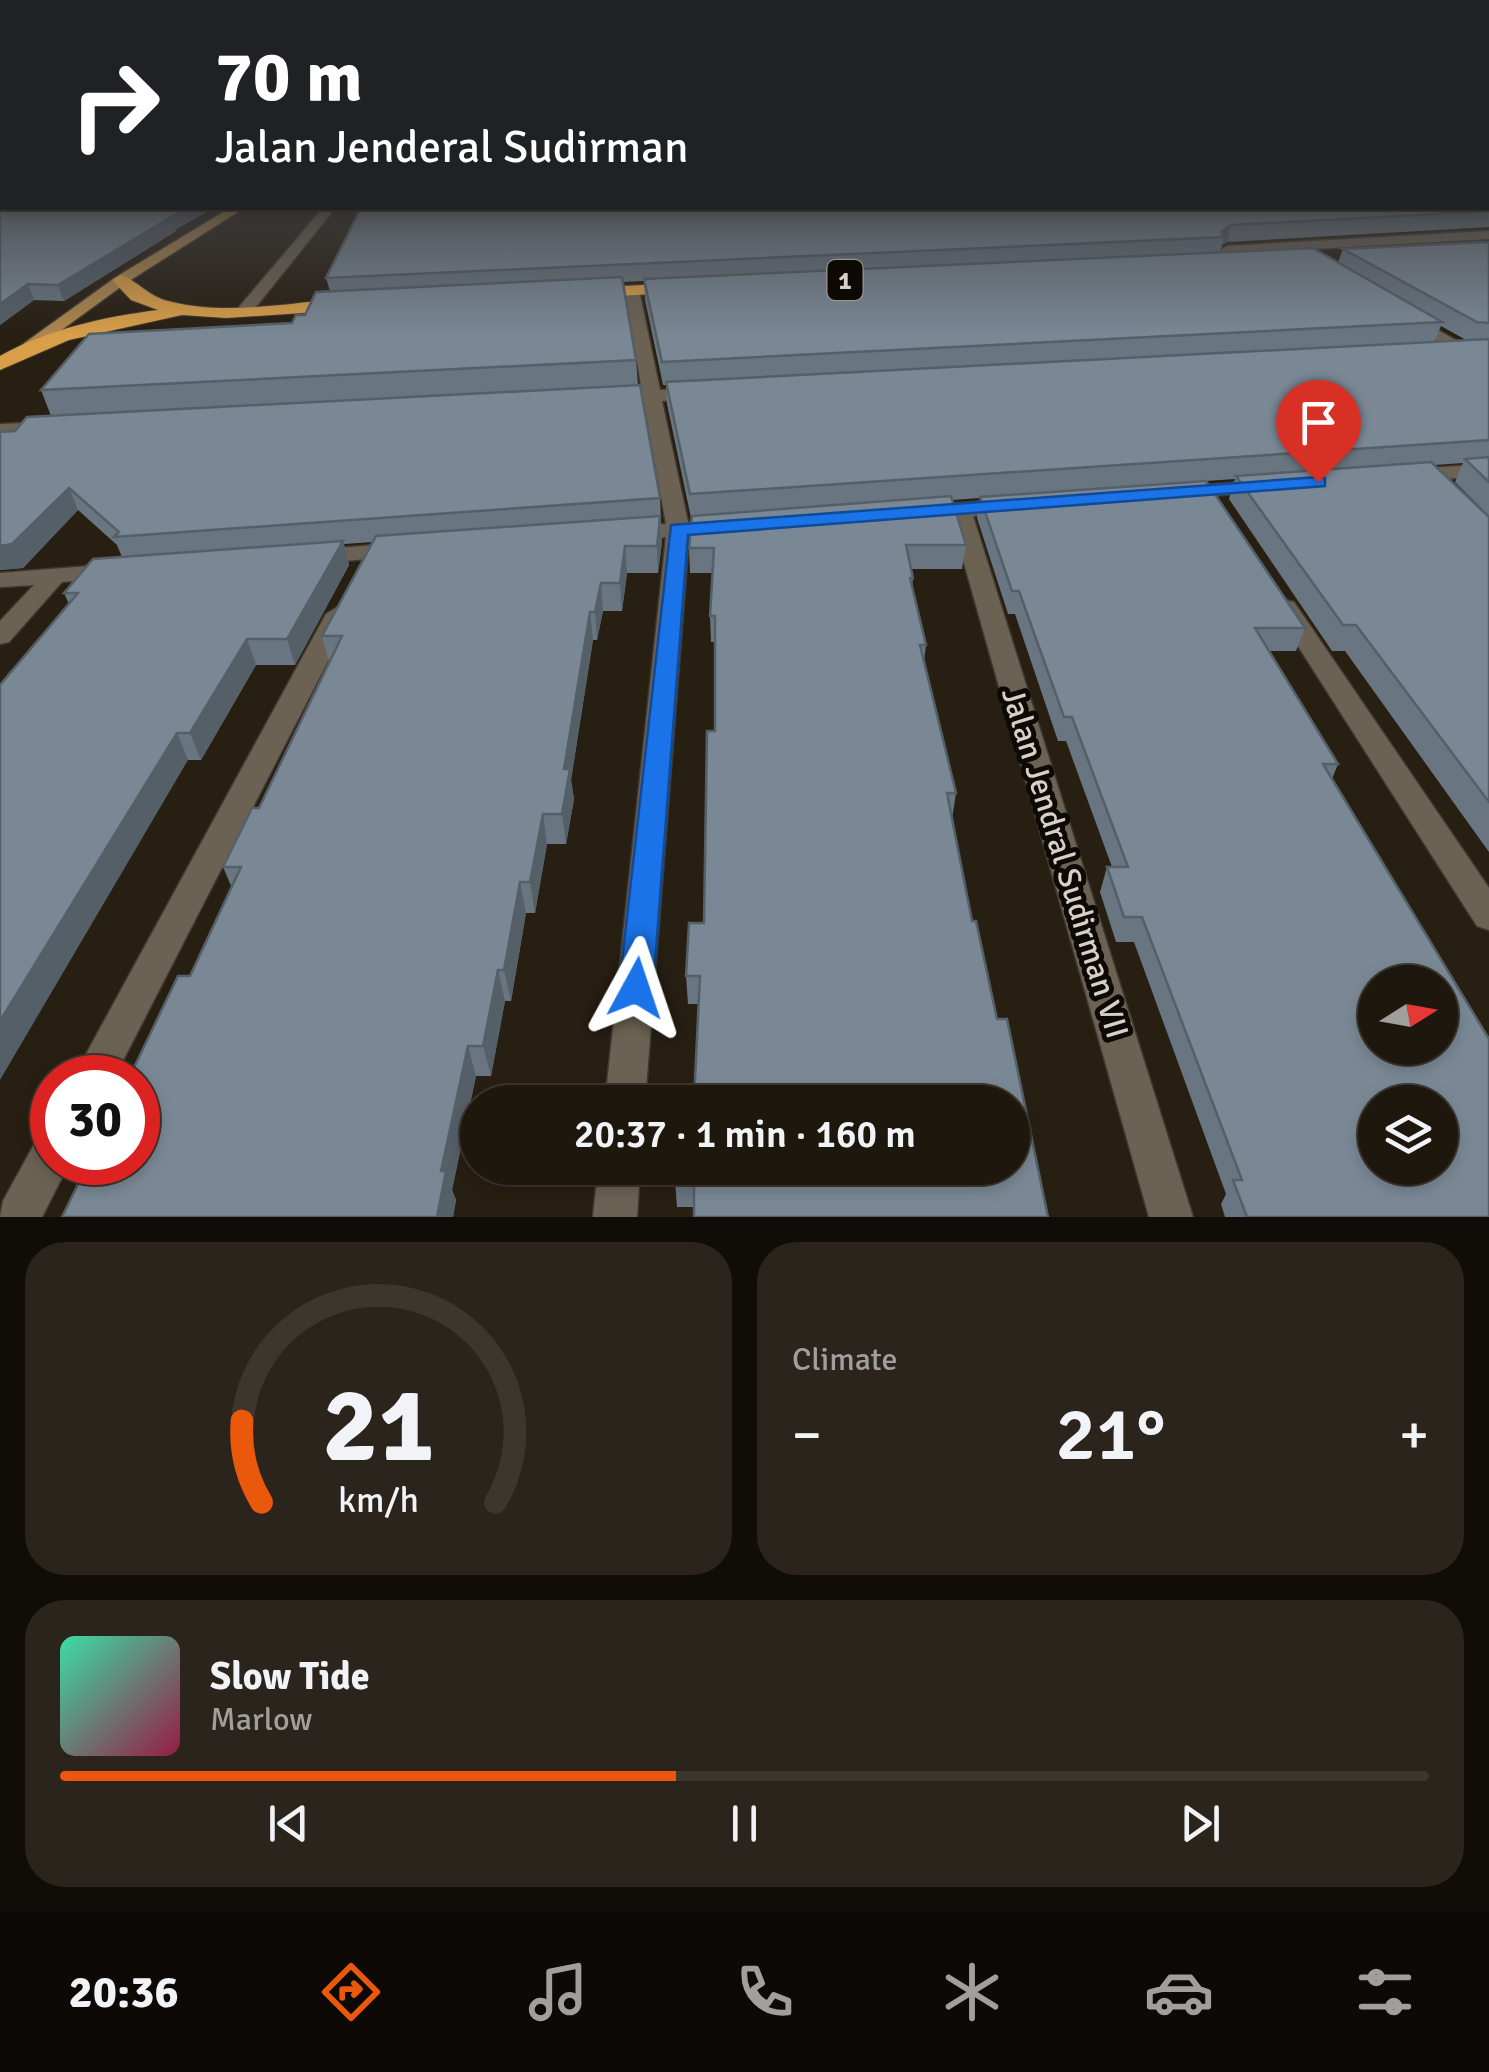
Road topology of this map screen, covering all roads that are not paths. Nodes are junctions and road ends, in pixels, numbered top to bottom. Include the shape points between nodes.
1 (217, 221) edge
2 (318, 221) edge
3 (1489, 236) edge
4 (1228, 250) edge
5 (1489, 250) edge
6 (1210, 264) edge
7 (121, 280) junction
8 (692, 288) edge
9 (632, 290) junction
10 (555, 294) edge
11 (361, 304) edge
12 (245, 310) junction
13 (1395, 310) edge
14 (202, 312) junction
15 (1489, 350) edge
16 (1464, 351) junction
17 (20, 352) junction
18 (1421, 353) edge
19 (0, 364) edge
20 (1489, 366) edge
21 (715, 392) edge
22 (652, 396) junction
23 (589, 399) edge
24 (78, 426) edge
25 (0, 430) edge
26 (1489, 470) edge
27 (1428, 474) junction
28 (1388, 477) edge
29 (1288, 484) edge
30 (1208, 490) junction
31 (1151, 495) edge
32 (1452, 498) edge
33 (1036, 504) edge
34 (960, 510) junction
35 (904, 514) edge
36 (1230, 523) edge
37 (753, 524) edge
38 (678, 530) junction
39 (602, 536) edge
40 (430, 548) edge
41 (372, 552) junction
42 (293, 558) edge
43 (135, 570) edge
44 (56, 575) junction
45 (0, 580) edge
46 (1273, 589) edge
47 (0, 636) edge
48 (1489, 916) edge
49 (105, 1055) edge
50 (627, 1085) edge
51 (36, 1185) edge
52 (617, 1185) edge
53 (19, 1217) edge
54 (614, 1217) edge
55 (1170, 1217) edge

1 - 7 main road
2 - 12 street
3 - 4 street
5 - 6 highway
7 - 14 highway via 128,292 154,306
7 - 17 main road
8 - 9 highway
9 - 10 highway
9 - 22 street
11 - 12 highway
12 - 14 highway
13 - 16 street
14 - 17 highway via 114,322
15 - 16 street
16 - 18 street
16 - 20 street
17 - 19 highway
21 - 22 street
22 - 23 street
22 - 38 street
24 - 25 street
26 - 27 street
27 - 28 street
27 - 32 street
29 - 30 street
30 - 31 street
30 - 36 street
33 - 34 street
34 - 35 street
34 - 55 street, Jalan Jendral Sudirman VII
37 - 38 street
38 - 39 street
38 - 50 street
40 - 41 street
41 - 42 street
41 - 49 street
43 - 44 street
44 - 45 street
44 - 47 street
46 - 48 street
51 - 53 street
52 - 54 street

